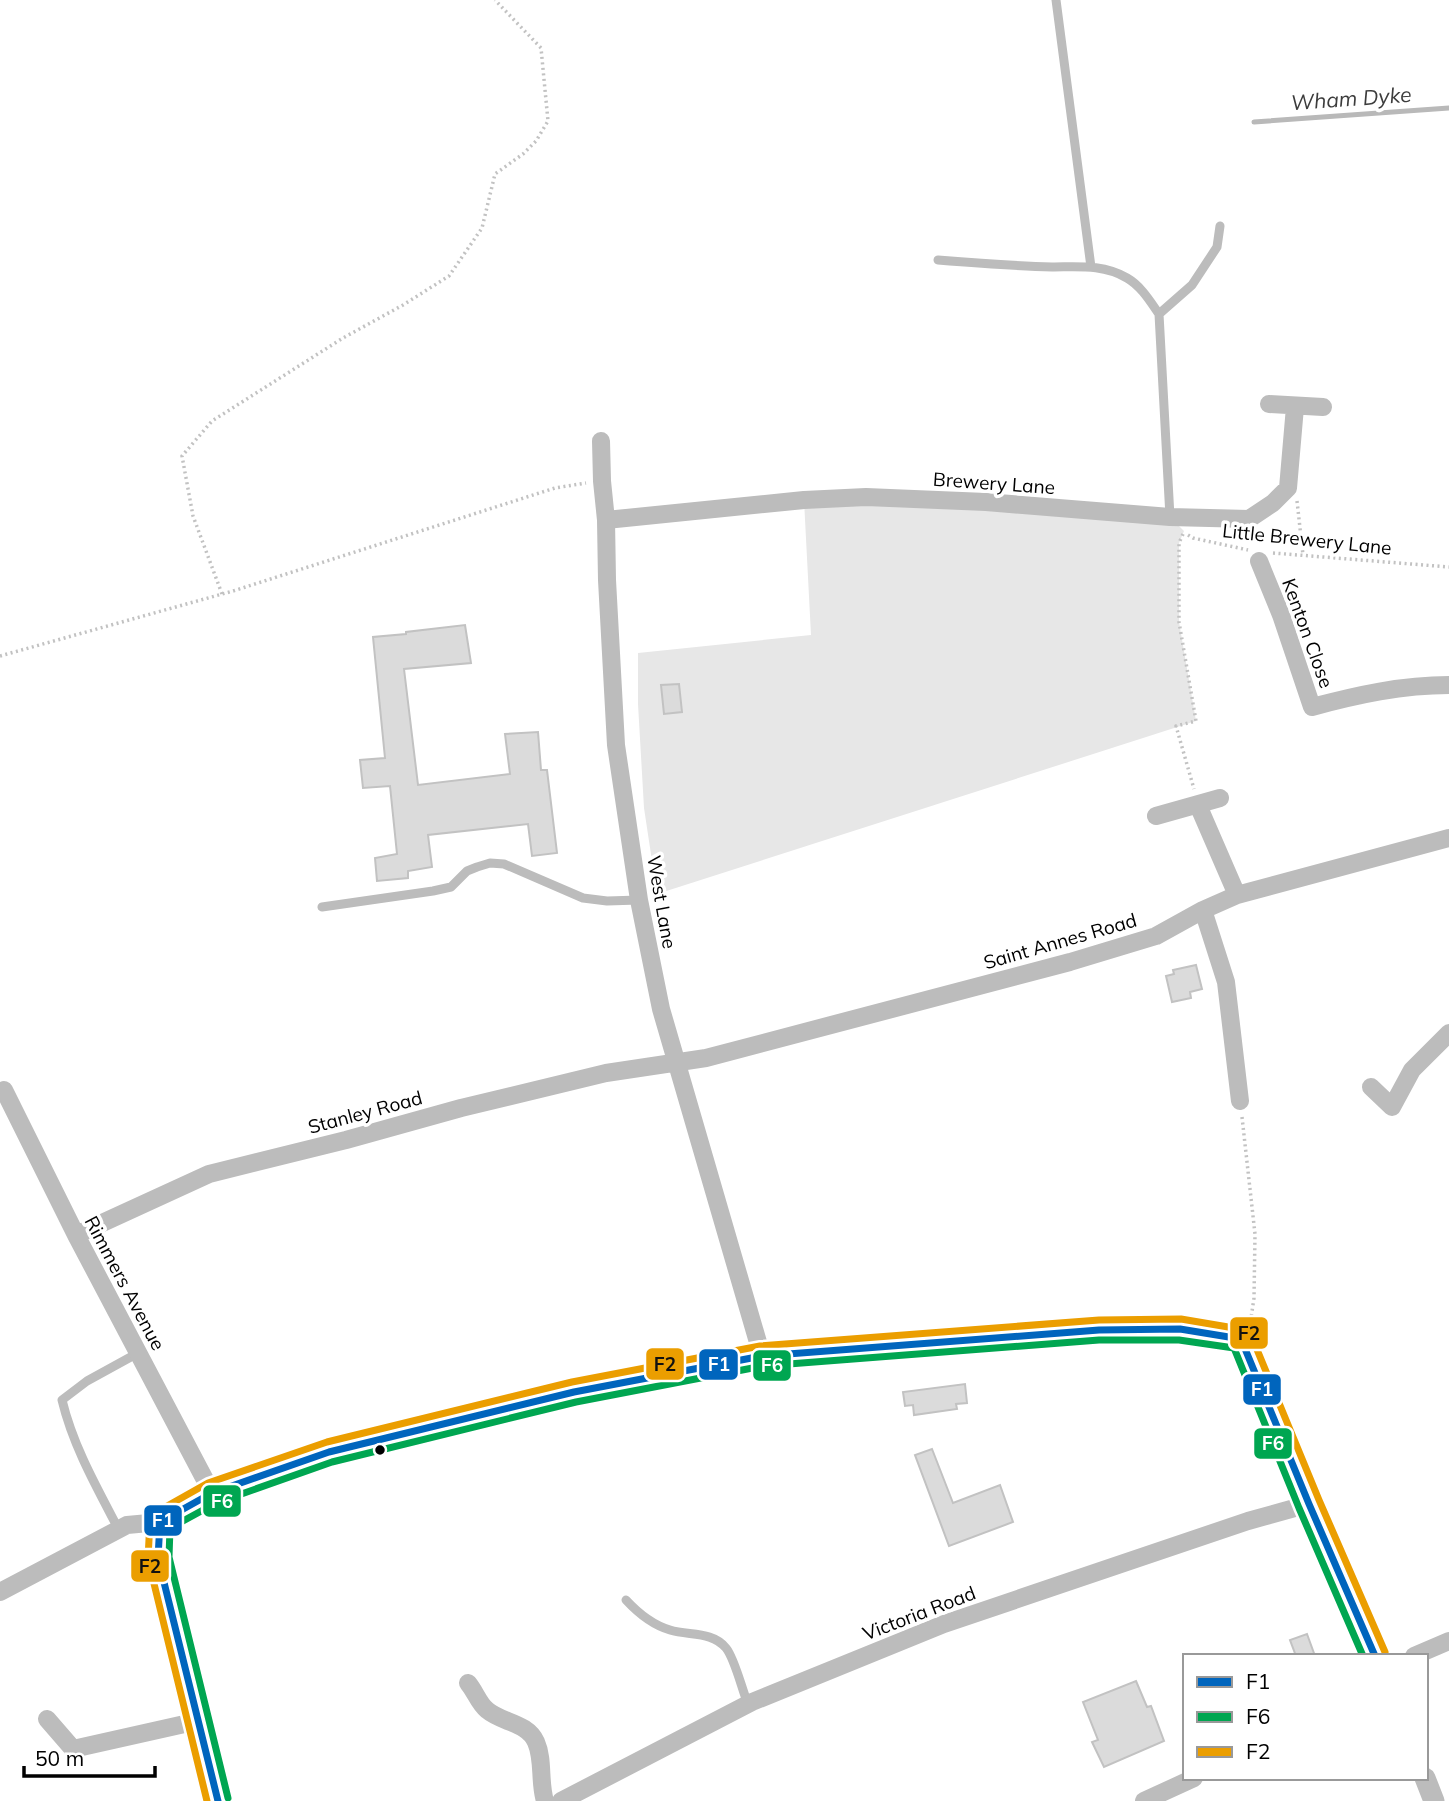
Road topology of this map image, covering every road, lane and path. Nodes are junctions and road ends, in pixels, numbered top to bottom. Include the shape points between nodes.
1 (495, 0) edge
2 (1056, 0) edge
3 (1220, 226) dead end
4 (938, 260) dead end
5 (1091, 267) junction
6 (1159, 314) junction
7 (1269, 404) dead end
8 (1295, 407) junction
9 (1323, 407) dead end
10 (601, 441) dead end
11 (602, 481) junction
12 (1288, 488) junction
13 (1170, 517) junction
14 (606, 520) junction
15 (1261, 555) junction
16 (1303, 555) junction
17 (1449, 567) edge
18 (222, 594) junction
19 (0, 656) edge
20 (1449, 685) edge
21 (1220, 798) dead end
22 (1198, 805) junction
23 (1156, 816) dead end
24 (1449, 838) edge
25 (1237, 895) junction
26 (639, 901) junction
27 (322, 907) dead end
28 (1203, 910) junction
29 (1449, 1033) edge
30 (675, 1061) junction
31 (1371, 1087) dead end
32 (4, 1090) dead end
33 (1240, 1101) joint
34 (76, 1235) junction
35 (1241, 1339) junction
36 (138, 1353) junction
37 (762, 1356) junction
38 (212, 1493) junction
39 (1309, 1504) junction
40 (160, 1522) junction
41 (118, 1530) junction
42 (0, 1592) edge
43 (626, 1600) dead end
44 (1449, 1641) edge
45 (1375, 1654) edge
46 (1419, 1654) edge
47 (468, 1683) dead end
48 (748, 1704) junction
49 (47, 1719) dead end
50 (198, 1721) junction
51 (1190, 1780) edge
52 (1426, 1780) edge
53 (218, 1801) edge
54 (545, 1801) edge
55 (561, 1801) edge
56 (1144, 1801) edge
57 (1434, 1801) edge

1 - 18 path via 541,48 548,121 536,141 495,174 482,228 449,276 212,421 183,456 193,516
2 - 5 lane
3 - 6 lane via 1216,247 1192,285
4 - 5 lane
5 - 6 lane via 1127,278 1146,294
6 - 13 lane
7 - 8 street
8 - 9 street
8 - 12 street
10 - 11 street, West Lane
11 - 14 street, West Lane
11 - 18 path via 555,488
12 - 13 street, Brewery Lane via 1249,519
12 - 16 path via 1296,492
13 - 14 street, Brewery Lane via 866,497
14 - 26 street, West Lane via 617,745
15 - 16 path, Little Brewery Lane
15 - 20 street, Kenton Close via 1312,707 1419,685
15 - 22 path, Little Brewery Lane via 1193,538 1184,531 1179,543 1179,622 1196,721 1175,726
16 - 17 path, Little Brewery Lane
18 - 19 path
21 - 22 street
22 - 23 street
22 - 25 street
24 - 25 street, Saint Annes Road
25 - 28 street, Saint Annes Road
26 - 27 lane via 583,898 504,864 490,863 467,871 451,887
26 - 30 street, West Lane
28 - 30 street, Saint Annes Road via 1156,936 1070,962 706,1058
28 - 33 street via 1226,982
29 - 31 street via 1412,1070 1392,1107
30 - 34 street, Stanley Road via 606,1073 209,1174
30 - 37 street, West Lane
32 - 34 street, Rimmers Avenue
33 - 35 path via 1255,1234 1254,1298
34 - 36 street, Rimmers Avenue
35 - 37 street via 1180,1329 1099,1330
35 - 39 street
36 - 38 street, Rimmers Avenue
36 - 41 lane via 62,1400 86,1467
37 - 38 street via 574,1392 328,1452
38 - 40 street
39 - 45 street
39 - 48 street, Victoria Road via 944,1624
40 - 41 street
40 - 50 street via 158,1558
41 - 42 street
43 - 48 lane via 652,1622 709,1637 727,1649
44 - 46 street
47 - 54 street via 485,1709 520,1726 536,1741
48 - 55 street, Victoria Road
49 - 50 street via 73,1749
50 - 53 street
51 - 56 street
52 - 57 street

